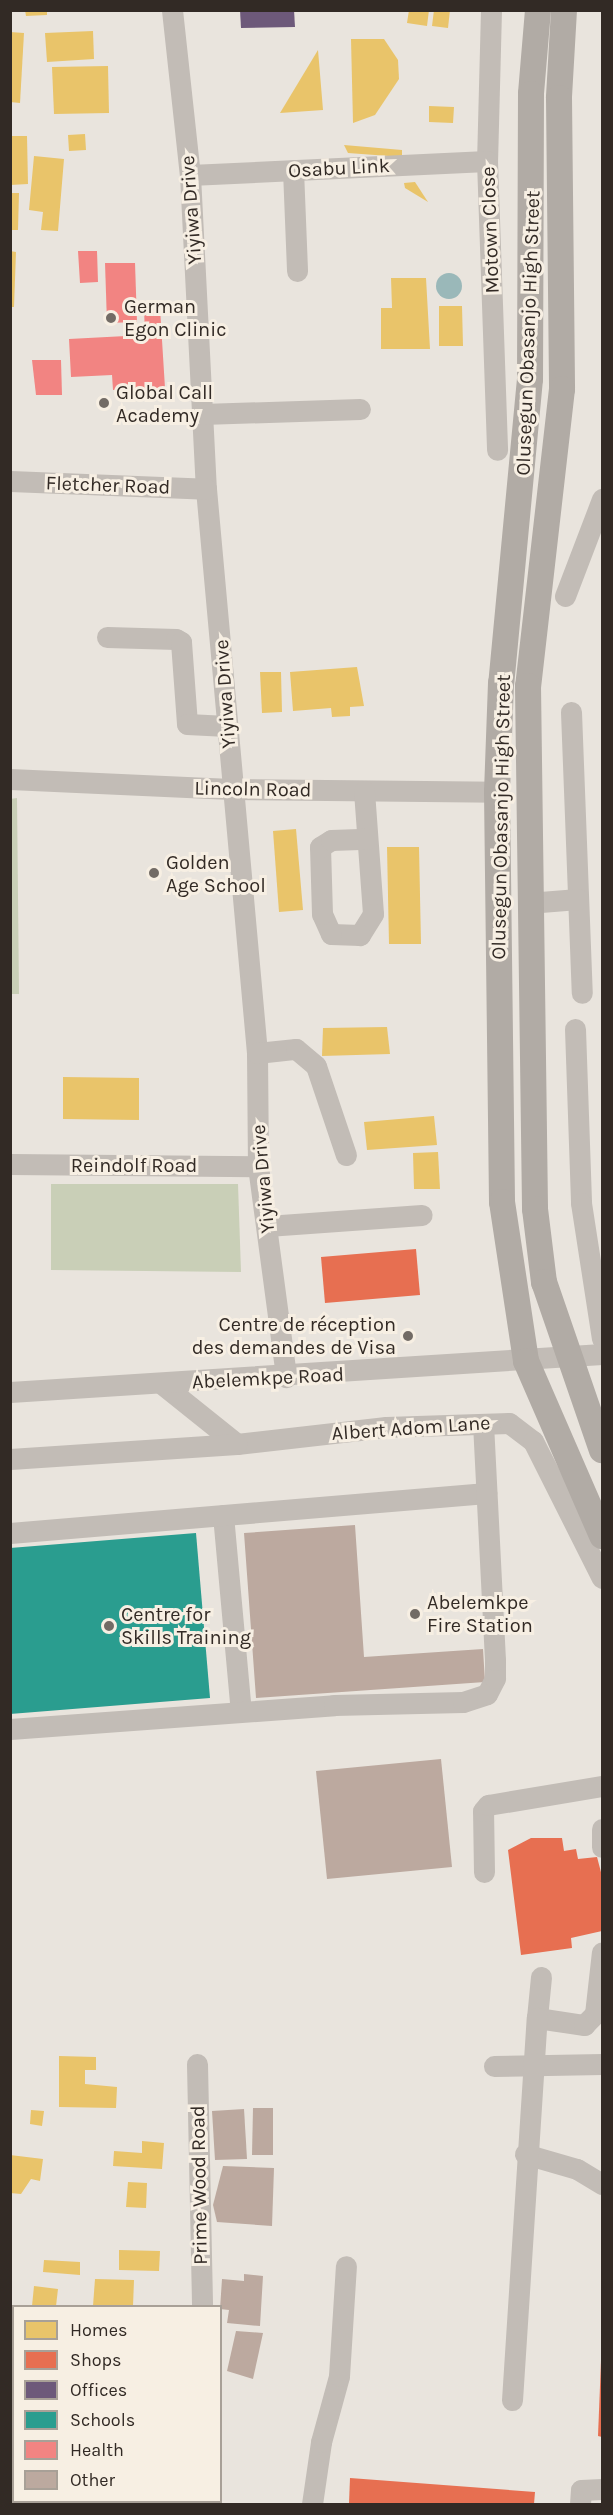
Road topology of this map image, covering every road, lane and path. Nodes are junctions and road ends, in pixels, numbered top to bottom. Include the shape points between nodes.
1 (172, 10) edge
2 (491, 10) edge
3 (538, 10) edge
4 (564, 10) edge
5 (487, 161) junction
6 (293, 170) junction
7 (190, 175) junction
8 (297, 271) dead end
9 (360, 409) dead end
10 (202, 414) junction
11 (497, 450) dead end
12 (10, 481) edge
13 (206, 489) junction
14 (603, 499) edge
15 (565, 596) dead end
16 (106, 637) dead end
17 (571, 712) dead end
18 (227, 726) junction
19 (10, 779) edge
20 (231, 789) junction
21 (364, 791) junction
22 (497, 792) junction
23 (367, 839) junction
24 (578, 899) junction
25 (528, 903) junction
26 (582, 993) dead end
27 (575, 1029) dead end
28 (257, 1053) junction
29 (346, 1155) dead end
30 (10, 1164) edge
31 (258, 1166) junction
32 (422, 1215) dead end
33 (267, 1226) junction
34 (603, 1338) edge
35 (603, 1354) edge
36 (570, 1359) junction
37 (526, 1361) junction
38 (286, 1377) junction
39 (162, 1384) junction
40 (10, 1392) edge
41 (603, 1400) edge
42 (483, 1424) junction
43 (599, 1442) edge
44 (237, 1444) junction
45 (10, 1459) edge
46 (486, 1493) junction
47 (222, 1515) junction
48 (10, 1533) edge
49 (603, 1536) edge
50 (603, 1578) edge
51 (242, 1711) junction
52 (10, 1729) edge
53 (603, 1786) edge
54 (603, 1829) edge
55 (603, 1847) edge
56 (484, 1872) dead end
57 (603, 1952) edge
58 (541, 1977) dead end
59 (537, 2018) junction
60 (196, 2064) dead end
61 (603, 2064) edge
62 (530, 2065) junction
63 (494, 2066) dead end
64 (525, 2154) junction
65 (603, 2184) edge
66 (346, 2266) dead end
67 (201, 2305) edge
68 (512, 2400) dead end
69 (603, 2489) edge
70 (312, 2505) edge
71 (580, 2505) edge

1 - 7 street, Yiyiwa Drive
2 - 5 street, Motown Close
3 - 22 main road, Olusegun Obasanjo High Street via 531,94 530,379 501,683
4 - 25 main road, Olusegun Obasanjo High Street via 559,98 562,389 528,686
5 - 6 street, Osabu Link
5 - 11 street, Motown Close
6 - 7 street, Osabu Link
6 - 8 street
7 - 10 street, Yiyiwa Drive
9 - 10 street
10 - 13 street, Yiyiwa Drive
12 - 13 street, Fletcher Road
13 - 18 street, Yiyiwa Drive
14 - 15 street
16 - 18 street via 181,642 187,724
17 - 24 street
18 - 20 street, Yiyiwa Drive
19 - 20 street, Lincoln Road
20 - 21 street, Lincoln Road
20 - 28 street, Yiyiwa Drive
21 - 22 street, Lincoln Road
21 - 23 street
22 - 37 main road, Olusegun Obasanjo High Street via 502,1202
23 - 23 street via 369,927 360,935 331,934 322,914 320,847 331,840
24 - 25 street
24 - 26 street
25 - 36 main road, Olusegun Obasanjo High Street via 535,1209 544,1282
27 - 34 street via 581,1203
28 - 29 street via 296,1050 316,1066
28 - 31 street, Yiyiwa Drive
30 - 31 street, Reindolf Road
31 - 33 street, Yiyiwa Drive
32 - 33 street
33 - 38 street, Yiyiwa Drive
35 - 36 street, Abelemkpe Road
36 - 37 street, Abelemkpe Road
36 - 43 main road, Olusegun Obasanjo High Street
37 - 38 street, Abelemkpe Road
37 - 49 main road, Olusegun Obasanjo High Street
38 - 39 street, Abelemkpe Road
39 - 40 street, Abelemkpe Road
39 - 44 street
41 - 43 main road
42 - 44 street, Albert Adom Lane via 386,1427
42 - 46 street
42 - 50 street, Albert Adom Lane via 510,1423 533,1441
44 - 45 street, Albert Adom Lane
46 - 47 street
46 - 51 street via 495,1678 487,1694 463,1702
47 - 48 street
47 - 51 street
51 - 52 street
53 - 56 street via 488,1805 483,1811
54 - 55 street
57 - 59 street via 590,2021
58 - 59 street
59 - 62 street
60 - 67 street, Prime Wood Road
61 - 62 street
62 - 63 street
62 - 64 street
64 - 65 street via 577,2169
64 - 68 street
66 - 70 street via 339,2376 321,2442
69 - 71 street via 581,2490

